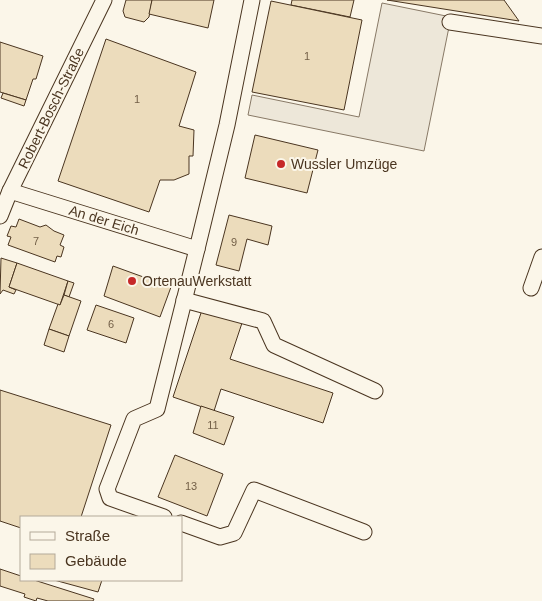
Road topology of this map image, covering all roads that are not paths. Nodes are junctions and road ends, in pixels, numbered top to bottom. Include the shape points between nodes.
1 (104, 0) edge
2 (252, 0) edge
3 (450, 22) dead end
4 (542, 36) edge
5 (10, 190) junction
6 (0, 216) edge
7 (197, 249) junction
8 (542, 257) edge
9 (531, 288) dead end
10 (184, 300) junction
11 (375, 391) dead end
12 (161, 516) edge
13 (182, 523) edge
14 (364, 532) dead end

1 - 5 street, Robert-Bosch-Straße
2 - 7 street
3 - 4 street
5 - 6 street, Robert-Bosch-Straße
5 - 7 street, An der Eich
7 - 10 street
8 - 9 street
10 - 11 street via 264,321 274,346
10 - 12 street via 157,409 134,419 107,489 110,498
13 - 14 street via 220,537 234,533 254,490

